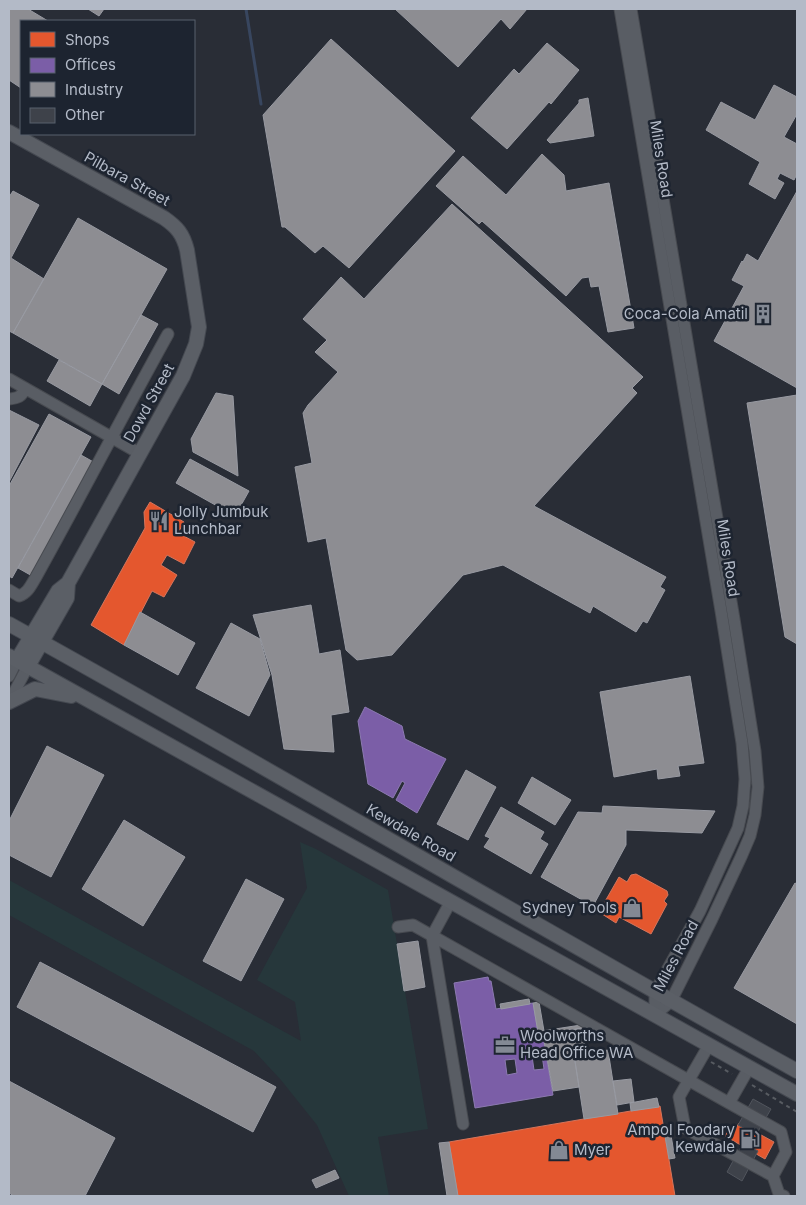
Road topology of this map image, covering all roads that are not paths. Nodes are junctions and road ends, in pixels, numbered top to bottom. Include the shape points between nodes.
1 (620, 9) edge
2 (631, 9) edge
3 (9, 132) edge
4 (176, 226) joint
5 (168, 334) dead end
6 (9, 379) edge
7 (25, 388) junction
8 (9, 399) edge
9 (111, 436) junction
10 (139, 453) junction
11 (9, 590) edge
12 (9, 624) edge
13 (37, 639) junction
14 (18, 661) edge
15 (9, 676) edge
16 (82, 697) junction
17 (9, 702) edge
18 (462, 881) junction
19 (451, 901) junction
20 (398, 928) dead end
21 (432, 936) junction
22 (654, 992) junction
23 (671, 1001) junction
24 (655, 1015) junction
25 (709, 1045) junction
26 (797, 1071) edge
27 (746, 1074) junction
28 (689, 1080) junction
29 (797, 1094) edge
30 (729, 1103) junction
31 (463, 1124) dead end
32 (773, 1176) junction
33 (784, 1196) edge

1 - 22 street, Miles Road via 723,620 745,779 738,828 700,911
2 - 23 street, Miles Road via 734,619 758,787 747,843
3 - 4 main road, Pilbara Street
4 - 10 main road, Dowd Street via 184,239 199,327 187,368
5 - 9 street
6 - 7 street
7 - 8 street via 18,398
7 - 9 street
9 - 10 street
9 - 11 street via 27,592 19,596
10 - 13 main road, Dowd Street via 68,583 58,592
12 - 13 main road, Kewdale Road
13 - 14 main road, Dowd Street
13 - 18 main road, Kewdale Road
14 - 15 street, Dowd Street
14 - 16 main road
14 - 17 street, Dowd Street
16 - 17 main road via 35,689
16 - 19 main road
18 - 19 main road
18 - 22 main road, Kewdale Road
19 - 21 street
19 - 24 main road
20 - 21 street via 413,925
21 - 28 street
21 - 31 street
22 - 23 main road, Kewdale Road
22 - 24 street, Miles Road
23 - 24 street, Miles Road
23 - 26 main road, Kewdale Road
24 - 25 main road
25 - 27 main road
25 - 28 street
27 - 29 main road
27 - 30 street
28 - 30 street
28 - 32 street via 679,1097 685,1128
30 - 32 street via 781,1132 786,1152
32 - 33 street via 779,1194

